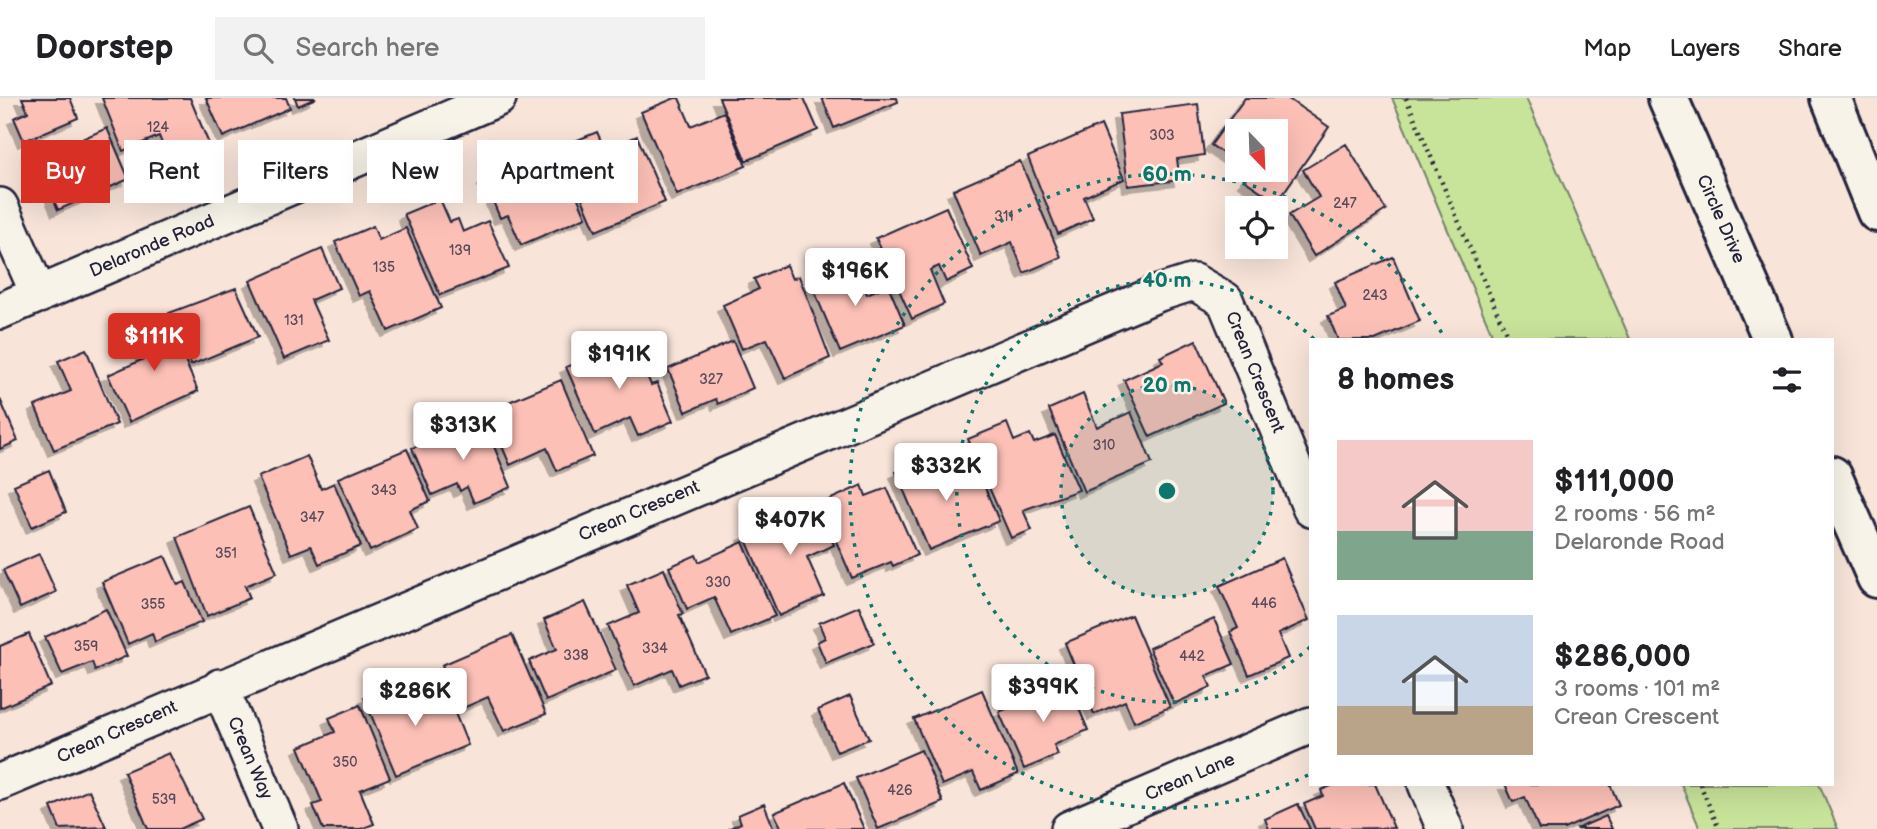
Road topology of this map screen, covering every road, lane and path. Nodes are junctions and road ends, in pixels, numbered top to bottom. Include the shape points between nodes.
1 (498, 98) edge
2 (1406, 98) edge
3 (1668, 98) edge
4 (1831, 98) edge
5 (430, 111) edge
6 (0, 206) edge
7 (1877, 212) edge
8 (39, 295) junction
9 (0, 311) edge
10 (1508, 338) edge
11 (1772, 338) edge
12 (1834, 480) edge
13 (1309, 504) edge
14 (1877, 578) edge
15 (220, 687) junction
16 (1309, 726) edge
17 (0, 782) edge
18 (1427, 786) edge
19 (1701, 786) edge
20 (280, 829) edge
21 (1069, 829) edge
22 (1446, 829) edge
23 (1719, 829) edge

1 - 5 street, Delaronde Road
2 - 10 path
3 - 11 highway, Circle Drive
4 - 7 highway
5 - 8 street, Delaronde Road
6 - 8 street
8 - 9 street, Delaronde Road
12 - 14 highway
13 - 15 street, Crean Crescent via 1225,300 1194,282
15 - 17 street, Crean Crescent
15 - 20 street, Crean Way
16 - 21 street, Crean Lane
18 - 22 street
19 - 23 path

